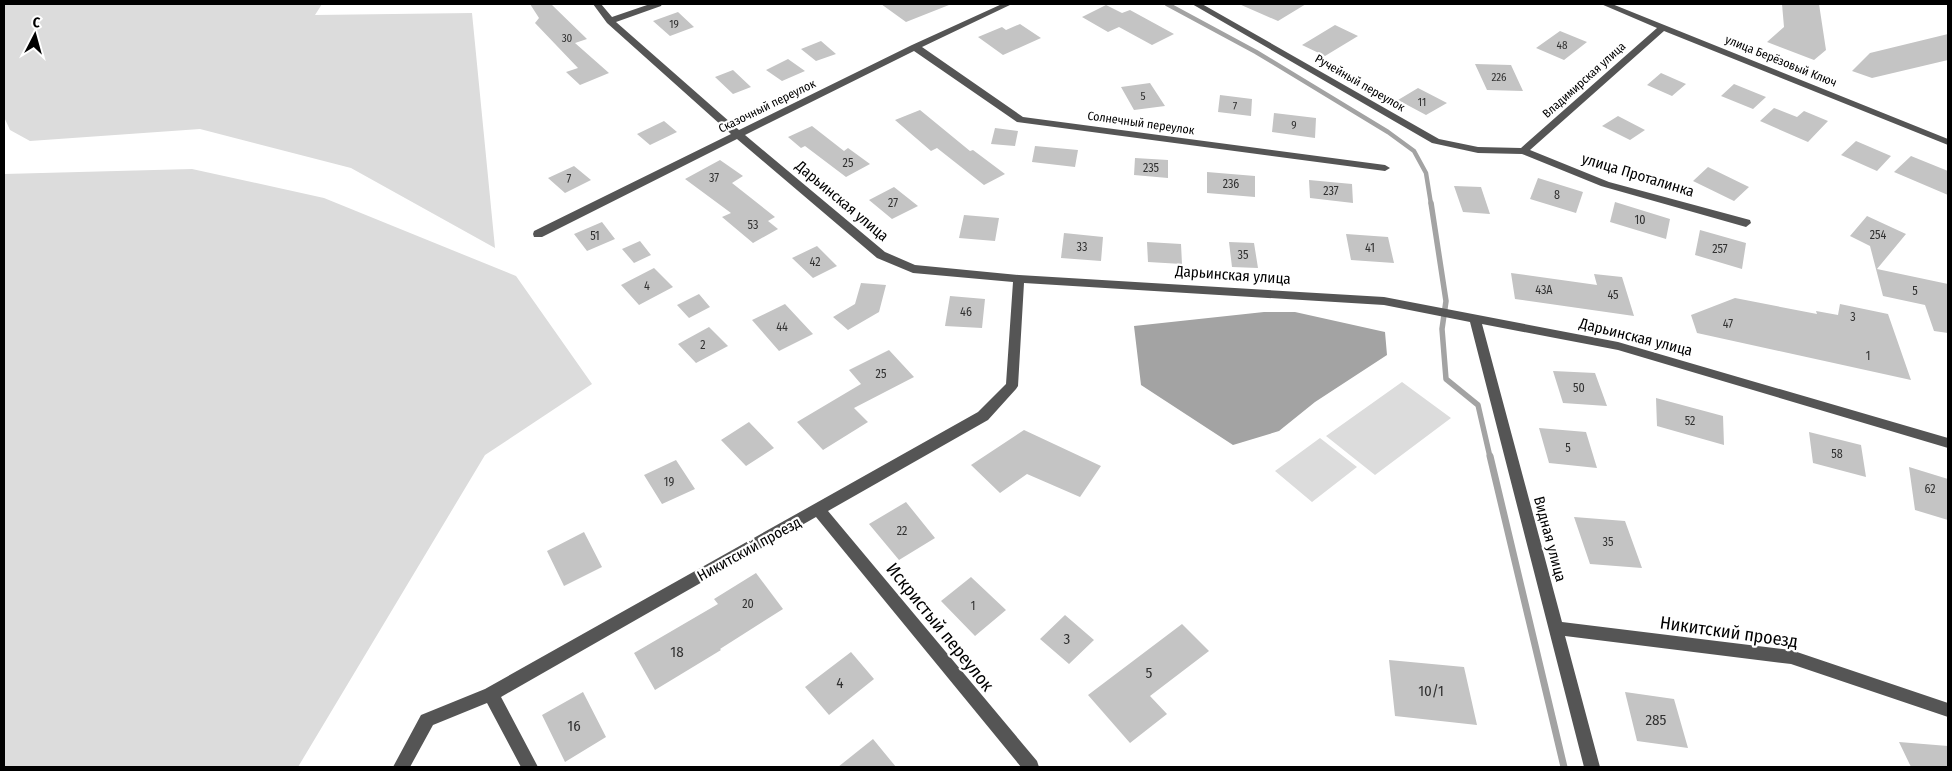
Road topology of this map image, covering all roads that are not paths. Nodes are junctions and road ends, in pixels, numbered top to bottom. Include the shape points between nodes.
1 (598, 4) edge
2 (658, 4) edge
3 (1008, 4) edge
4 (1196, 4) edge
5 (1605, 4) edge
6 (610, 21) junction
7 (1663, 27) junction
8 (915, 47) junction
9 (737, 135) junction
10 (1948, 142) edge
11 (1523, 151) junction
12 (1385, 168) dead end
13 (1746, 223) dead end
14 (538, 234) dead end
15 (1019, 279) junction
16 (1475, 320) junction
17 (1948, 443) edge
18 (819, 510) junction
19 (1556, 628) junction
20 (491, 694) junction
21 (1948, 710) edge
22 (401, 767) edge
23 (530, 767) edge
24 (1031, 767) edge
25 (1592, 767) edge

1 - 6 street, Дарьинская улица
2 - 6 street
3 - 8 street, Сказочный переулок
4 - 11 street, Ручейный переулок via 1436,141 1478,150
5 - 7 street, улица Берёзовый Ключ
6 - 9 street, Дарьинская улица
7 - 10 street, улица Берёзовый Ключ
7 - 11 street, Владимирская улица
8 - 9 street, Сказочный переулок
8 - 12 street, Солнечный переулок via 1020,120
9 - 14 street, Сказочный переулок
9 - 15 street, Дарьинская улица via 880,255 913,269
11 - 13 street, улица Проталинка via 1605,184
15 - 16 street, Дарьинская улица via 1384,301
15 - 18 street, Никитский проезд via 1012,386 983,416
16 - 17 street, Дарьинская улица via 1618,346
16 - 19 street, Видная улица
18 - 20 street, Никитский проезд
18 - 24 street, Искристый переулок
19 - 21 street, Никитский проезд via 1791,657
19 - 25 street, Видная улица
20 - 22 street, Никитский проезд via 427,720
20 - 23 street

